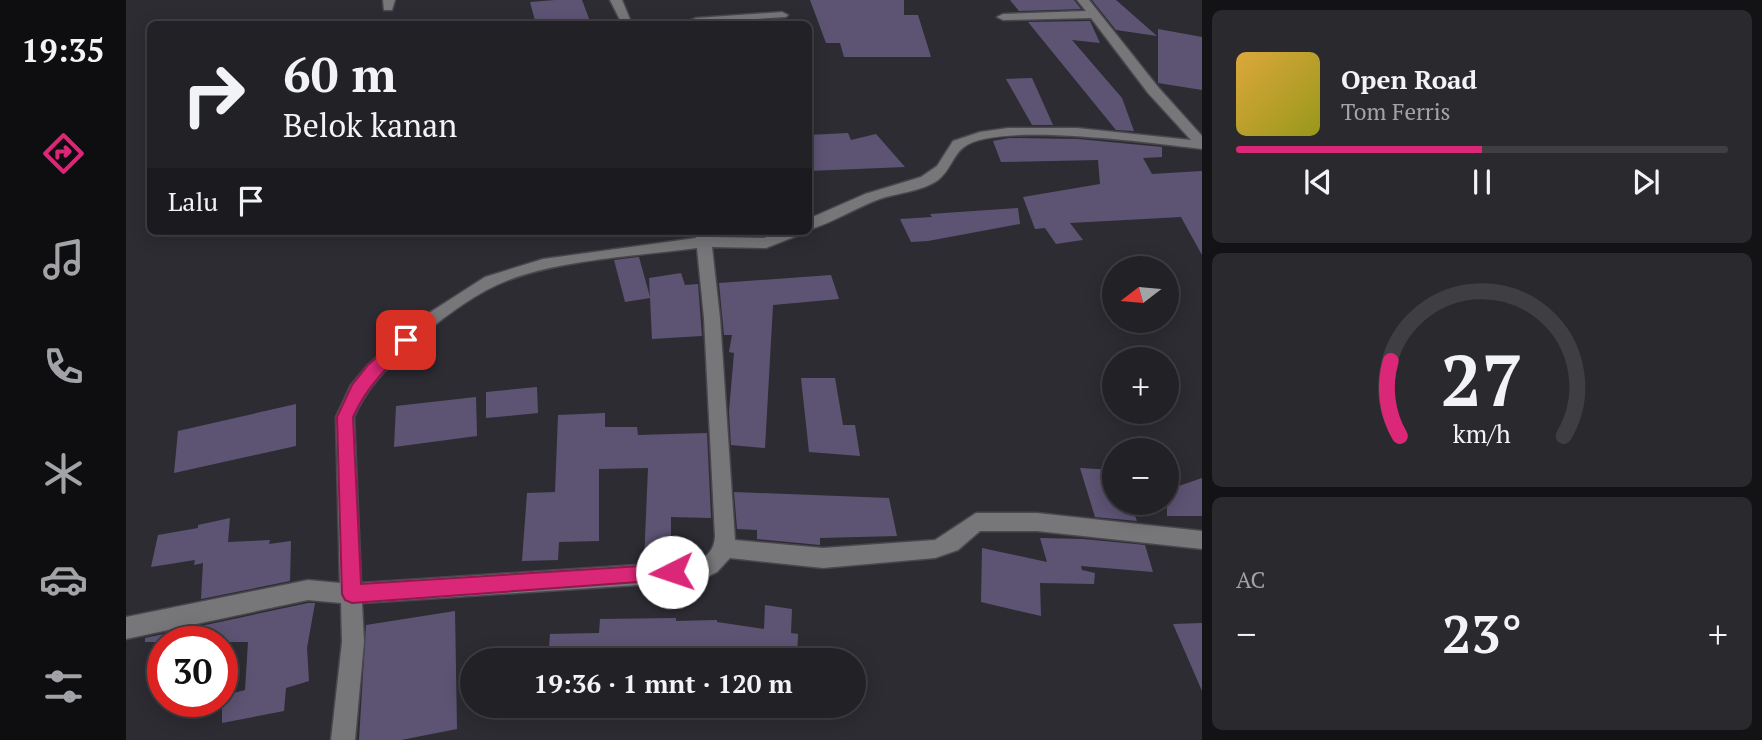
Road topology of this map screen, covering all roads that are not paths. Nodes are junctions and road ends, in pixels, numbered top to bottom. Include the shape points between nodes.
1 (616, 0) edge
2 (1083, 0) edge
3 (1094, 14) junction
4 (782, 15) dead end
5 (1003, 18) dead end
6 (625, 21) edge
7 (696, 21) edge
8 (1202, 144) edge
9 (812, 223) edge
10 (785, 235) edge
11 (704, 236) edge
12 (1202, 540) edge
13 (725, 548) junction
14 (352, 594) junction
15 (126, 628) edge
16 (344, 740) edge

1 - 6 street
2 - 3 street
3 - 5 street
3 - 8 street
4 - 7 street
8 - 9 street via 1053,131 975,137 958,144 947,165 928,181 880,194
10 - 11 street via 766,243
11 - 13 street
11 - 14 street via 543,264 491,281 421,326 374,370 357,390 345,417
12 - 13 street via 1037,522 976,522 935,550 823,558
13 - 14 street via 710,567 698,570
14 - 15 street via 308,590
14 - 16 street via 353,642

